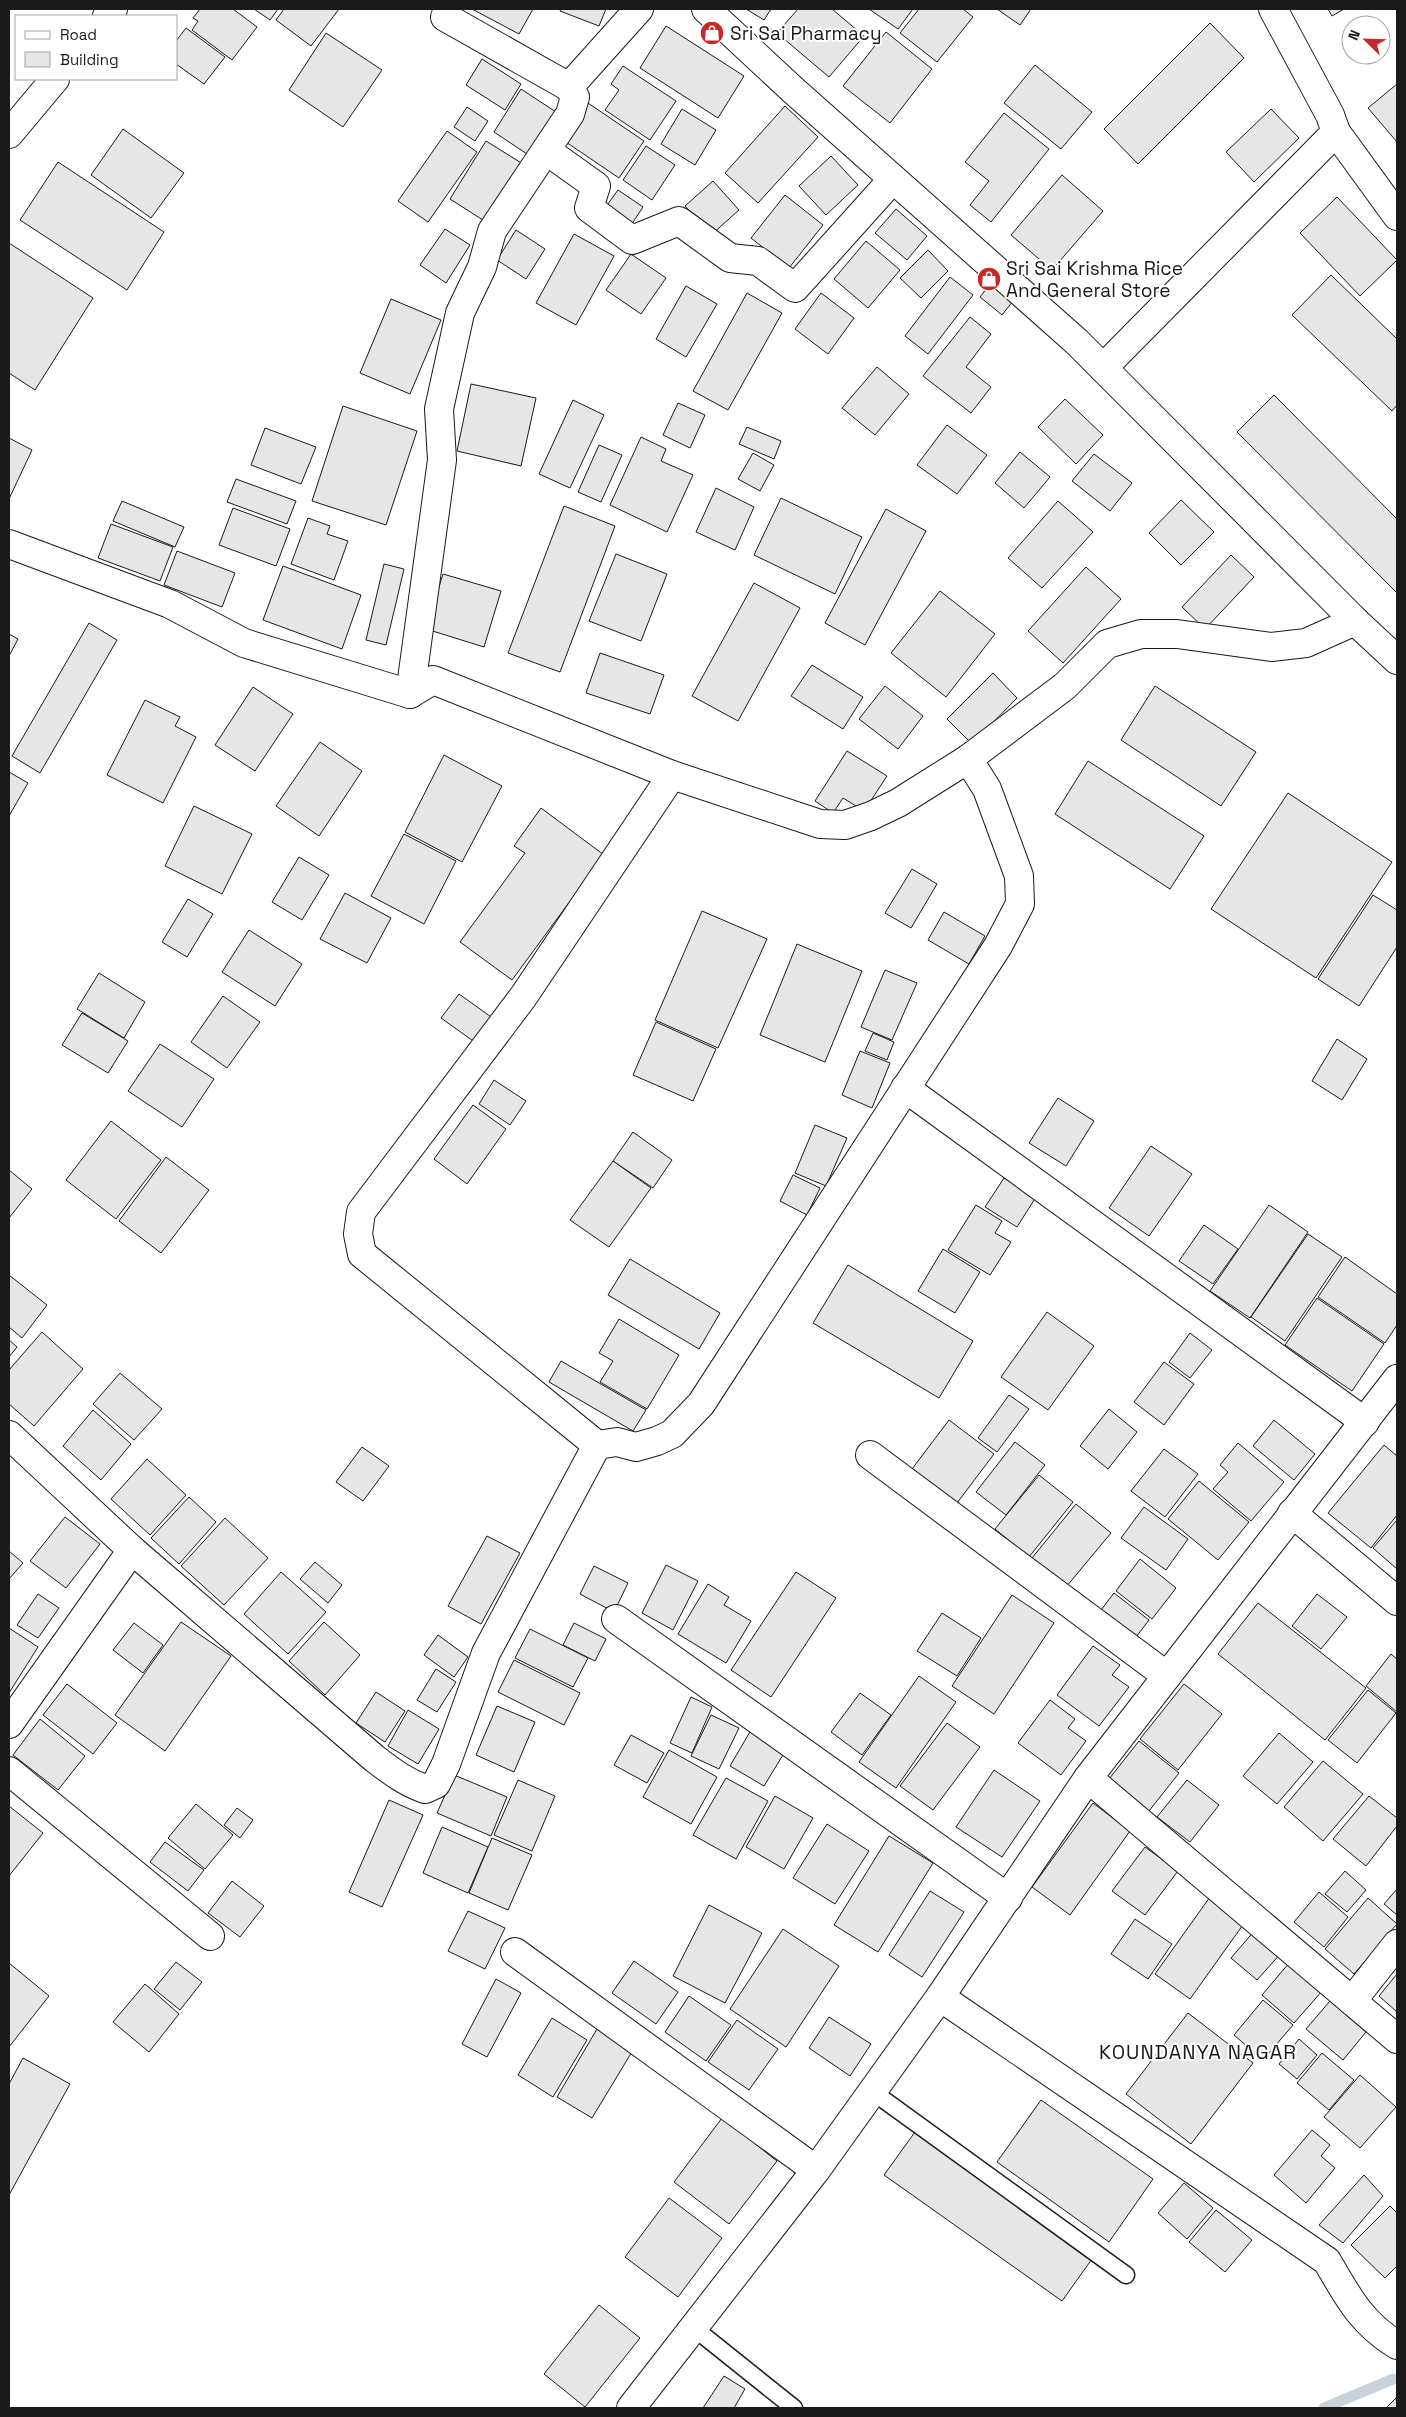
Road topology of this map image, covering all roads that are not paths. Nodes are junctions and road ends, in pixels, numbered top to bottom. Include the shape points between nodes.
1 (639, 9) edge
2 (706, 9) edge
3 (1273, 9) edge
4 (445, 17) dead end
5 (54, 80) edge
6 (569, 87) junction
7 (1336, 132) junction
8 (9, 134) edge
9 (547, 150) junction
10 (893, 179) junction
11 (1397, 216) edge
12 (1103, 368) junction
13 (9, 544) edge
14 (1355, 621) junction
15 (1397, 660) edge
16 (410, 694) junction
17 (968, 759) junction
18 (672, 775) junction
19 (905, 1088) junction
20 (1397, 1379) edge
21 (1365, 1422) junction
22 (9, 1435) edge
23 (597, 1445) junction
24 (870, 1455) dead end
25 (1292, 1513) junction
26 (132, 1550) junction
27 (1397, 1601) edge
28 (616, 1619) dead end
29 (1167, 1676) junction
30 (9, 1724) edge
31 (9, 1771) edge
32 (1088, 1778) junction
33 (1008, 1898) junction
34 (210, 1936) dead end
35 (1397, 1944) edge
36 (515, 1952) dead end
37 (940, 1997) junction
38 (1352, 2001) junction
39 (1397, 2039) edge
40 (872, 2092) junction
41 (816, 2170) junction
42 (1126, 2275) dead end
43 (694, 2328) junction
44 (1397, 2345) edge
45 (631, 2408) edge
46 (794, 2408) edge

1 - 6 street
2 - 10 street
3 - 7 street
4 - 6 street
5 - 8 street
6 - 9 street via 575,97 570,114
7 - 11 street
7 - 12 street
9 - 10 street via 596,186 589,208 632,240 679,221 730,258 758,262 795,288
9 - 16 street via 492,231 482,267 460,313 439,409 442,460
10 - 12 street
12 - 14 street
13 - 16 street via 170,604 244,643
14 - 15 street
14 - 17 street via 1306,643 1271,647 1177,634 1141,634 1107,644 1065,686
16 - 18 street via 433,680
17 - 18 street via 898,803 845,825 820,824
17 - 19 street via 987,788 1009,845 1019,876 1020,904 998,946
18 - 23 street via 523,996 361,1212 358,1234 362,1254
19 - 21 street
19 - 23 street via 690,1417 672,1434 657,1441 636,1447 617,1442
20 - 21 street
21 - 25 street
22 - 26 street
23 - 26 street via 486,1653 440,1777 436,1784 425,1789 398,1777 374,1758
24 - 29 street
25 - 27 street
25 - 29 street
26 - 30 street
28 - 33 street
29 - 32 street
31 - 34 street
32 - 33 street
32 - 38 street
33 - 37 street
35 - 38 street
36 - 41 street
37 - 40 street
37 - 44 street via 1327,2261 1363,2319
38 - 39 street
40 - 41 street
40 - 42 lane
41 - 43 street
43 - 45 street
43 - 46 lane

